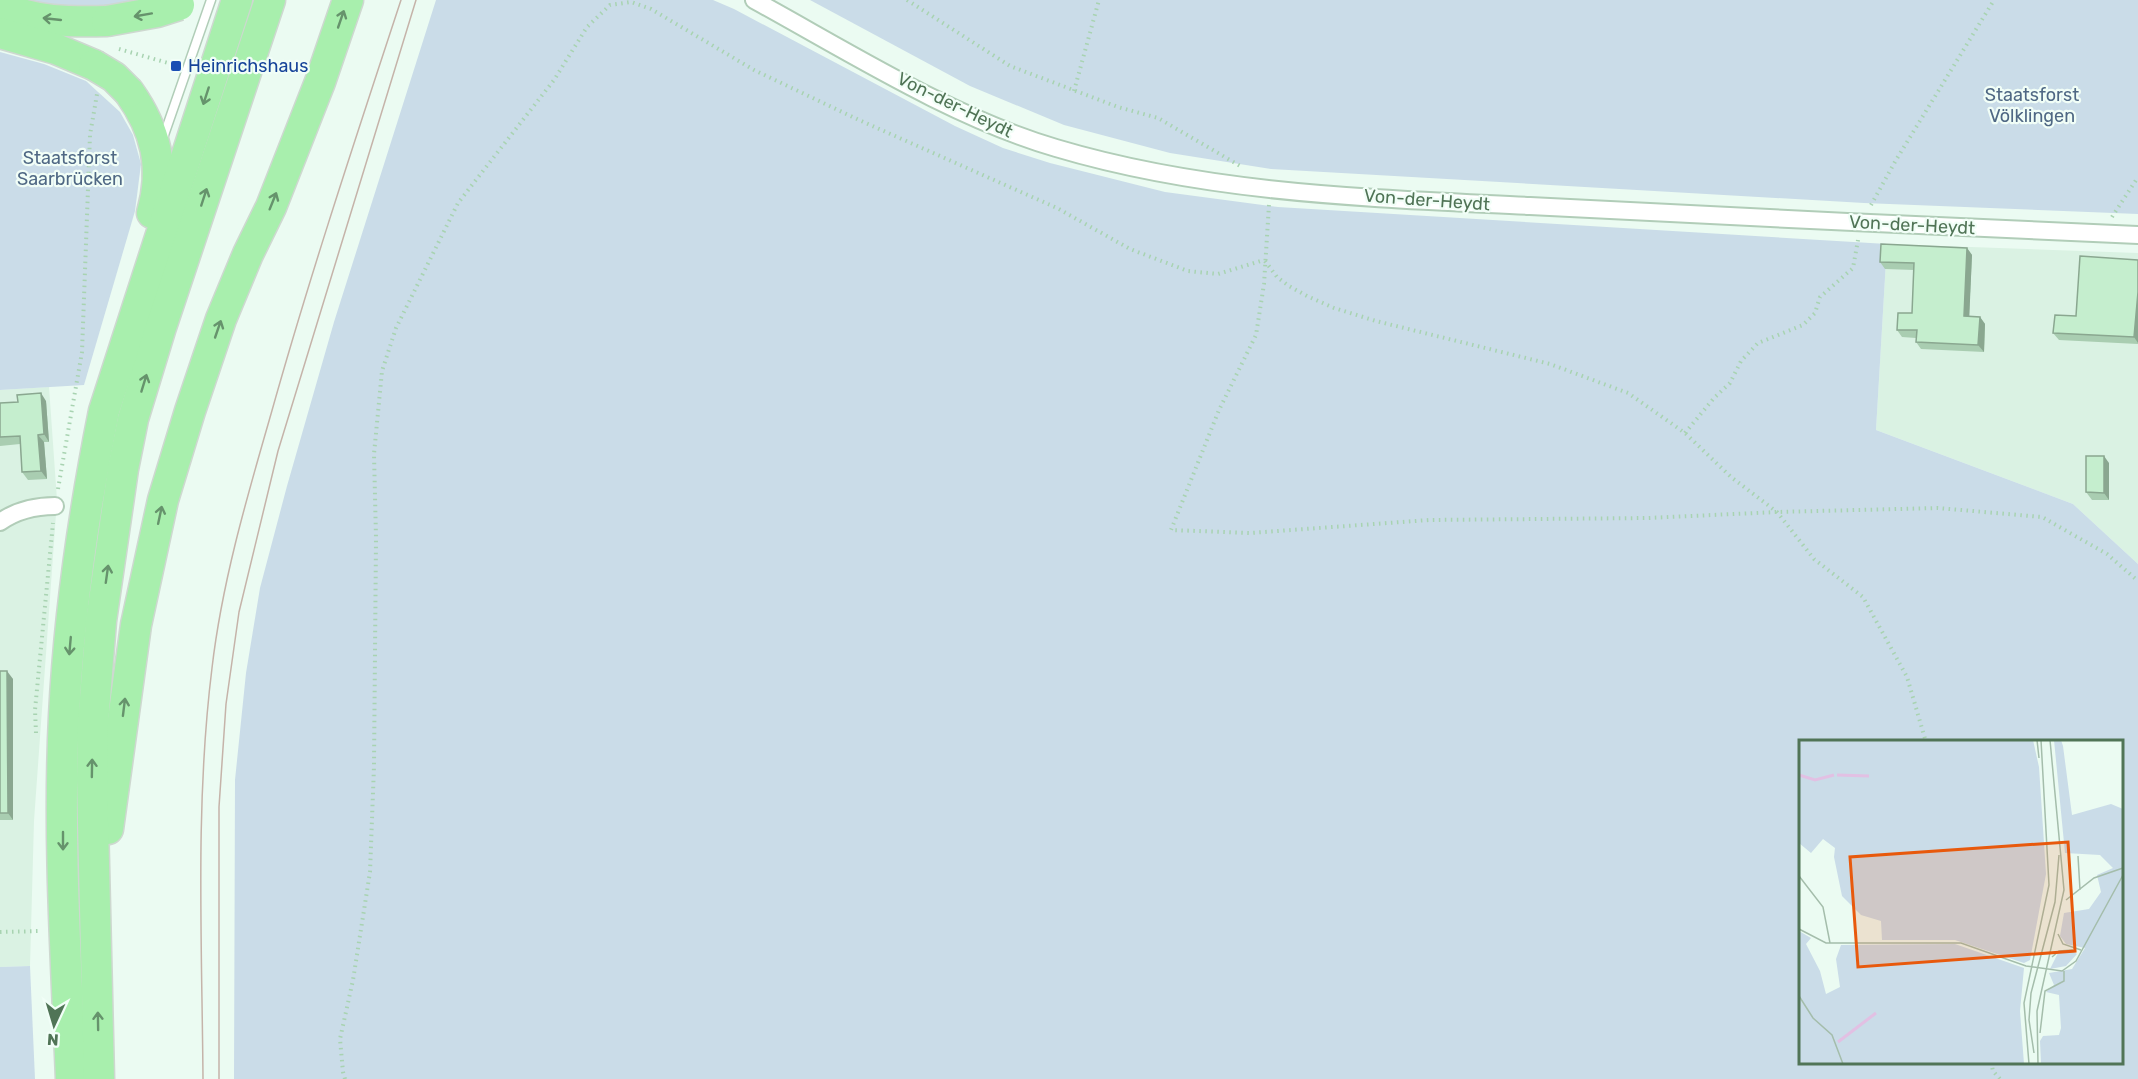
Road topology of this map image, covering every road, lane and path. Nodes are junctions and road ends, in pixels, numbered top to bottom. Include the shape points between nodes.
1 (211, 0) edge
2 (237, 0) edge
3 (270, 0) edge
4 (348, 0) edge
5 (754, 0) edge
6 (907, 0) edge
7 (1099, 0) edge
8 (1994, 0) edge
9 (183, 2) edge
10 (0, 6) edge
11 (114, 30) junction
12 (0, 33) edge
13 (106, 65) junction
14 (187, 68) junction
15 (1074, 91) junction
16 (157, 159) junction
17 (1250, 171) dead end
18 (2138, 177) edge
19 (1270, 190) junction
20 (1861, 223) junction
21 (2103, 234) junction
22 (2138, 235) edge
23 (1264, 260) junction
24 (133, 320) junction
25 (1684, 433) junction
26 (55, 506) joint
27 (1777, 512) junction
28 (0, 522) edge
29 (2138, 581) edge
30 (1926, 740) edge
31 (42, 931) dead end
32 (0, 932) edge
33 (96, 952) junction
34 (1992, 1064) edge
35 (71, 1079) edge
36 (99, 1079) edge
37 (345, 1079) edge
38 (2000, 1079) edge

1 - 14 lane
2 -> 24 highway
33 -> 3 highway via 92,779 95,676 123,469 133,419 161,327
33 -> 4 highway via 104,854 127,680 163,501 221,319 271,207
5 - 19 street, Von-der-Heydt via 912,86 1006,131 1113,164
6 - 15 path via 1010,66
7 - 15 path
8 - 20 path
9 -> 11 highway, bridge
11 -> 10 highway via 19,15
11 - 13 path
12 - 13 highway
13 - 14 path
13 - 16 highway, bridge via 144,112
13 - 26 path via 90,135 82,352
14 - 16 lane
15 - 17 path via 1158,118
16 - 24 highway via 156,197 143,247
18 - 21 path
19 - 20 street, Von-der-Heydt
19 - 23 path
20 - 21 street, Von-der-Heydt
20 - 25 path via 1853,268 1820,297 1815,312 1803,325 1758,343 1741,361 1730,383
21 - 22 street, Von-der-Heydt
23 - 25 path via 1277,277 1307,297 1376,321 1550,364 1628,393
23 - 27 path via 1256,335 1219,410 1171,530 1250,533 1429,520 1648,518
23 - 37 path via 1218,274 1188,271 1130,249 1057,208 754,70 651,9 632,2 610,5 587,27 554,80 458,203 396,328 382,371 374,454 375,754 370,872 340,1039
24 -> 35 highway via 104,411 94,463 74,604 64,716 63,860
25 - 27 path via 1731,477
26 - 28 street via 14,512
27 - 29 path via 1938,508 2042,517 2107,554
27 - 30 path via 1814,559 1863,597 1907,677
31 - 32 path
36 -> 33 highway
34 - 38 path

